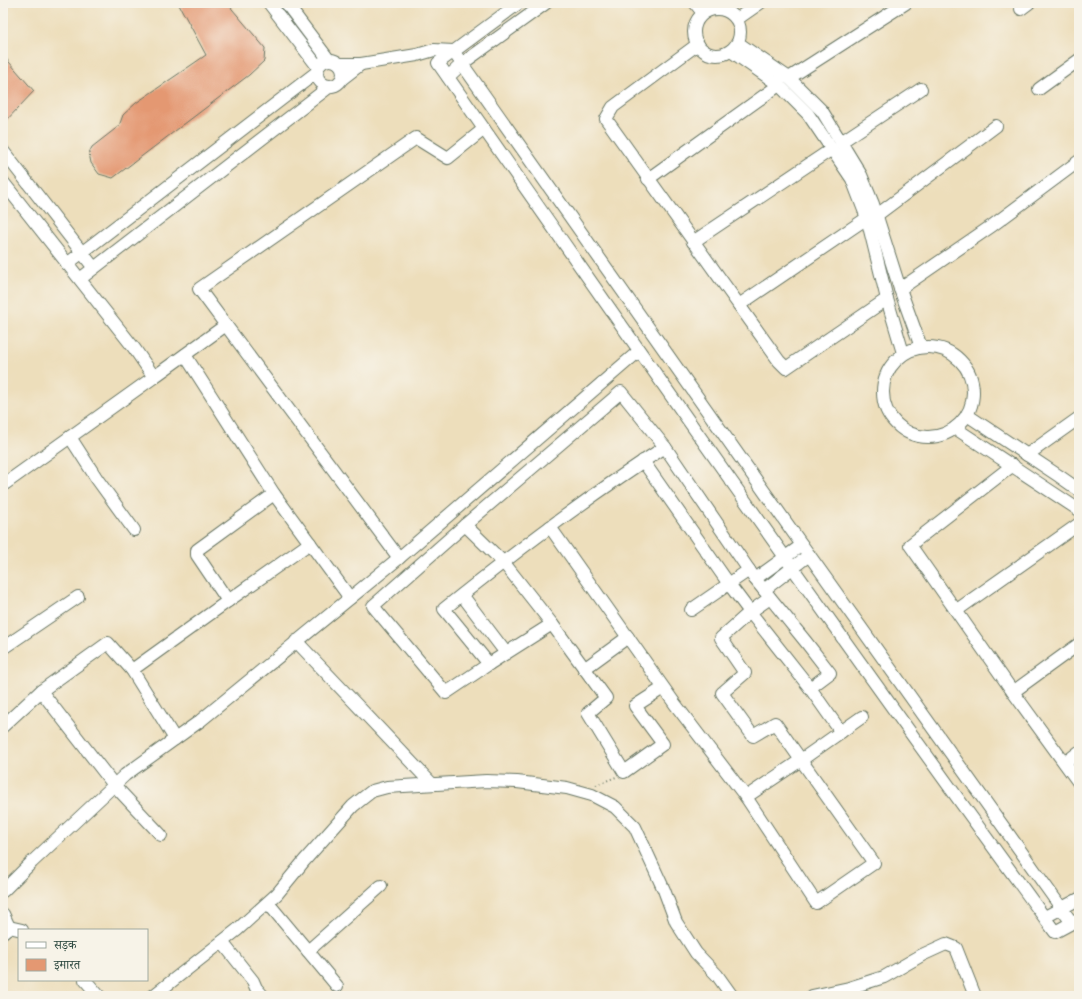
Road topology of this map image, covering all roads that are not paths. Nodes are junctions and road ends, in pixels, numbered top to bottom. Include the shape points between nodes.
1 (269, 3) edge
2 (286, 3) edge
3 (519, 3) edge
4 (546, 3) edge
5 (696, 3) edge
6 (760, 3) edge
7 (906, 3) edge
8 (706, 9) edge
9 (737, 20) junction
10 (698, 44) junction
11 (734, 47) junction
12 (453, 51) junction
13 (417, 54) junction
14 (1079, 60) edge
15 (334, 62) junction
16 (438, 63) junction
17 (361, 64) junction
18 (463, 64) junction
19 (317, 69) junction
20 (448, 77) junction
21 (343, 78) junction
22 (789, 78) junction
23 (779, 85) junction
24 (329, 87) junction
25 (921, 89) dead end
26 (1039, 89) dead end
27 (996, 126) dead end
28 (484, 129) junction
29 (228, 140) junction
30 (836, 145) junction
31 (4, 154) edge
32 (239, 156) junction
33 (1079, 161) edge
34 (648, 179) junction
35 (3, 182) edge
36 (872, 217) junction
37 (693, 242) junction
38 (82, 254) junction
39 (67, 264) junction
40 (94, 268) junction
41 (80, 279) junction
42 (900, 289) junction
43 (887, 299) junction
44 (739, 305) junction
45 (226, 325) junction
46 (921, 347) junction
47 (639, 351) junction
48 (903, 353) junction
49 (185, 355) junction
50 (154, 377) junction
51 (967, 415) junction
52 (1079, 418) edge
53 (955, 428) junction
54 (70, 437) junction
55 (665, 447) junction
56 (1027, 455) junction
57 (643, 461) junction
58 (1013, 465) junction
59 (3, 485) edge
60 (1079, 490) edge
61 (274, 494) junction
62 (1079, 510) edge
63 (1079, 524) edge
64 (465, 525) junction
65 (550, 527) junction
66 (134, 530) dead end
67 (310, 543) junction
68 (802, 545) junction
69 (809, 555) junction
70 (785, 557) junction
71 (399, 558) junction
72 (504, 563) junction
73 (793, 568) junction
74 (752, 574) junction
75 (729, 584) junction
76 (767, 594) junction
77 (462, 595) junction
78 (78, 597) dead end
79 (350, 598) junction
80 (228, 601) junction
81 (691, 610) dead end
82 (957, 610) junction
83 (750, 612) junction
84 (552, 624) junction
85 (628, 637) junction
86 (296, 641) junction
87 (1079, 644) edge
88 (3, 648) edge
89 (506, 653) junction
90 (489, 664) junction
91 (584, 669) junction
92 (132, 670) junction
93 (663, 688) junction
94 (810, 688) junction
95 (41, 691) junction
96 (1013, 692) junction
97 (862, 717) dead end
98 (3, 726) edge
99 (841, 732) junction
100 (175, 739) junction
101 (1079, 752) edge
102 (801, 760) junction
103 (1065, 763) junction
104 (1079, 783) edge
105 (432, 784) junction
106 (114, 785) junction
107 (746, 797) junction
108 (161, 835) dead end
109 (380, 886) dead end
110 (3, 891) edge
111 (1079, 898) edge
112 (268, 902) junction
113 (1061, 908) junction
114 (3, 914) edge
115 (1045, 917) junction
116 (1076, 921) edge
117 (6, 929) edge
118 (18, 930) edge
119 (222, 942) junction
120 (308, 951) junction
121 (87, 981) edge
122 (337, 986) dead end
123 (100, 996) edge
124 (153, 996) edge
125 (263, 996) edge
126 (732, 996) edge
127 (812, 996) edge
128 (975, 996) edge

1 - 19 street
2 - 15 street
3 - 12 street
4 - 18 street
5 - 8 street
6 - 9 street
7 - 22 street
8 - 9 street via 725,10
8 - 10 street via 695,26 694,34
9 - 11 street via 740,34
10 - 11 street via 706,52 714,55 722,55
10 - 34 street via 613,107 606,119
11 - 22 street
11 - 23 street
12 - 13 street via 434,50
12 - 16 street
12 - 18 street
13 - 16 street
13 - 17 street
14 - 26 street
15 - 17 street
15 - 19 street via 324,61
15 - 21 street via 343,70
16 - 20 street
17 - 21 street
18 - 20 street
18 - 68 street
19 - 24 street via 318,80
19 - 29 street
20 - 28 street
21 - 24 street via 337,85
22 - 30 street via 822,111
23 - 30 street
23 - 34 street
24 - 32 street
25 - 30 street
27 - 36 street
28 - 45 street via 448,158 416,138 199,289
28 - 47 street
29 - 32 street
29 - 38 street
30 - 36 street
30 - 37 street
31 - 38 street
32 - 40 street
33 - 42 street via 993,225
34 - 37 street
35 - 39 street
36 - 42 street
36 - 43 street
36 - 44 street
37 - 44 street
38 - 39 street
38 - 40 street
39 - 41 street
40 - 41 street
41 - 50 street
42 - 46 street
43 - 44 street via 786,368 779,362
43 - 48 street
45 - 49 street
45 - 71 street
46 - 48 street
46 - 51 street via 935,347 949,352 960,360 968,371 973,384 973,398
47 - 70 street
47 - 71 street
48 - 53 street via 886,372 882,385 882,398 893,421 902,430 927,437 940,436
49 - 50 street
49 - 61 street
50 - 54 street
51 - 53 street
51 - 56 street
52 - 56 street
53 - 58 street
54 - 59 street
54 - 66 street
55 - 57 street
55 - 64 street via 621,392
55 - 74 street
56 - 60 street
57 - 65 street
57 - 75 street
58 - 62 street
58 - 82 street via 910,545
61 - 67 street
61 - 80 street via 197,550 197,555
63 - 82 street
64 - 72 street
64 - 90 street via 373,606 446,693
65 - 72 street
65 - 85 street
67 - 79 street
67 - 80 street
68 - 69 street
68 - 70 street
69 - 73 street
69 - 113 street
70 - 73 street
70 - 74 street
71 - 79 street
72 - 77 street
72 - 84 street
73 - 76 street
73 - 115 street
74 - 75 street
74 - 76 street
75 - 81 street
75 - 83 street
76 - 83 street
76 - 94 street via 830,673
77 - 89 street
77 - 90 street via 444,609
78 - 88 street
79 - 86 street
80 - 92 street
82 - 96 street
83 - 94 street
83 - 102 street via 721,638 745,673 722,692 753,736 774,723
84 - 89 street
84 - 91 street
85 - 91 street
85 - 93 street
86 - 100 street
86 - 105 street
87 - 96 street
89 - 90 street
91 - 93 street via 606,698 588,714 624,772 663,744 635,706
92 - 95 street via 108,643
92 - 100 street
93 - 107 street
94 - 99 street
95 - 98 street
95 - 106 street
96 - 103 street
97 - 99 street
99 - 102 street
100 - 106 street
101 - 103 street
102 - 107 street
102 - 107 street via 874,862 816,903
103 - 104 street
105 - 112 street via 387,787 372,791 353,806
105 - 126 street via 486,780 567,788 592,795 614,807 635,827 676,922 696,953
106 - 108 street
106 - 110 street
109 - 120 street
111 - 113 street
112 - 119 street
112 - 120 street
113 - 115 street
113 - 116 street
114 - 117 street
115 - 116 street via 1055,932
117 - 118 street
119 - 124 street
119 - 125 street
120 - 122 street
121 - 123 street
127 - 128 street via 884,977 946,944 956,948

